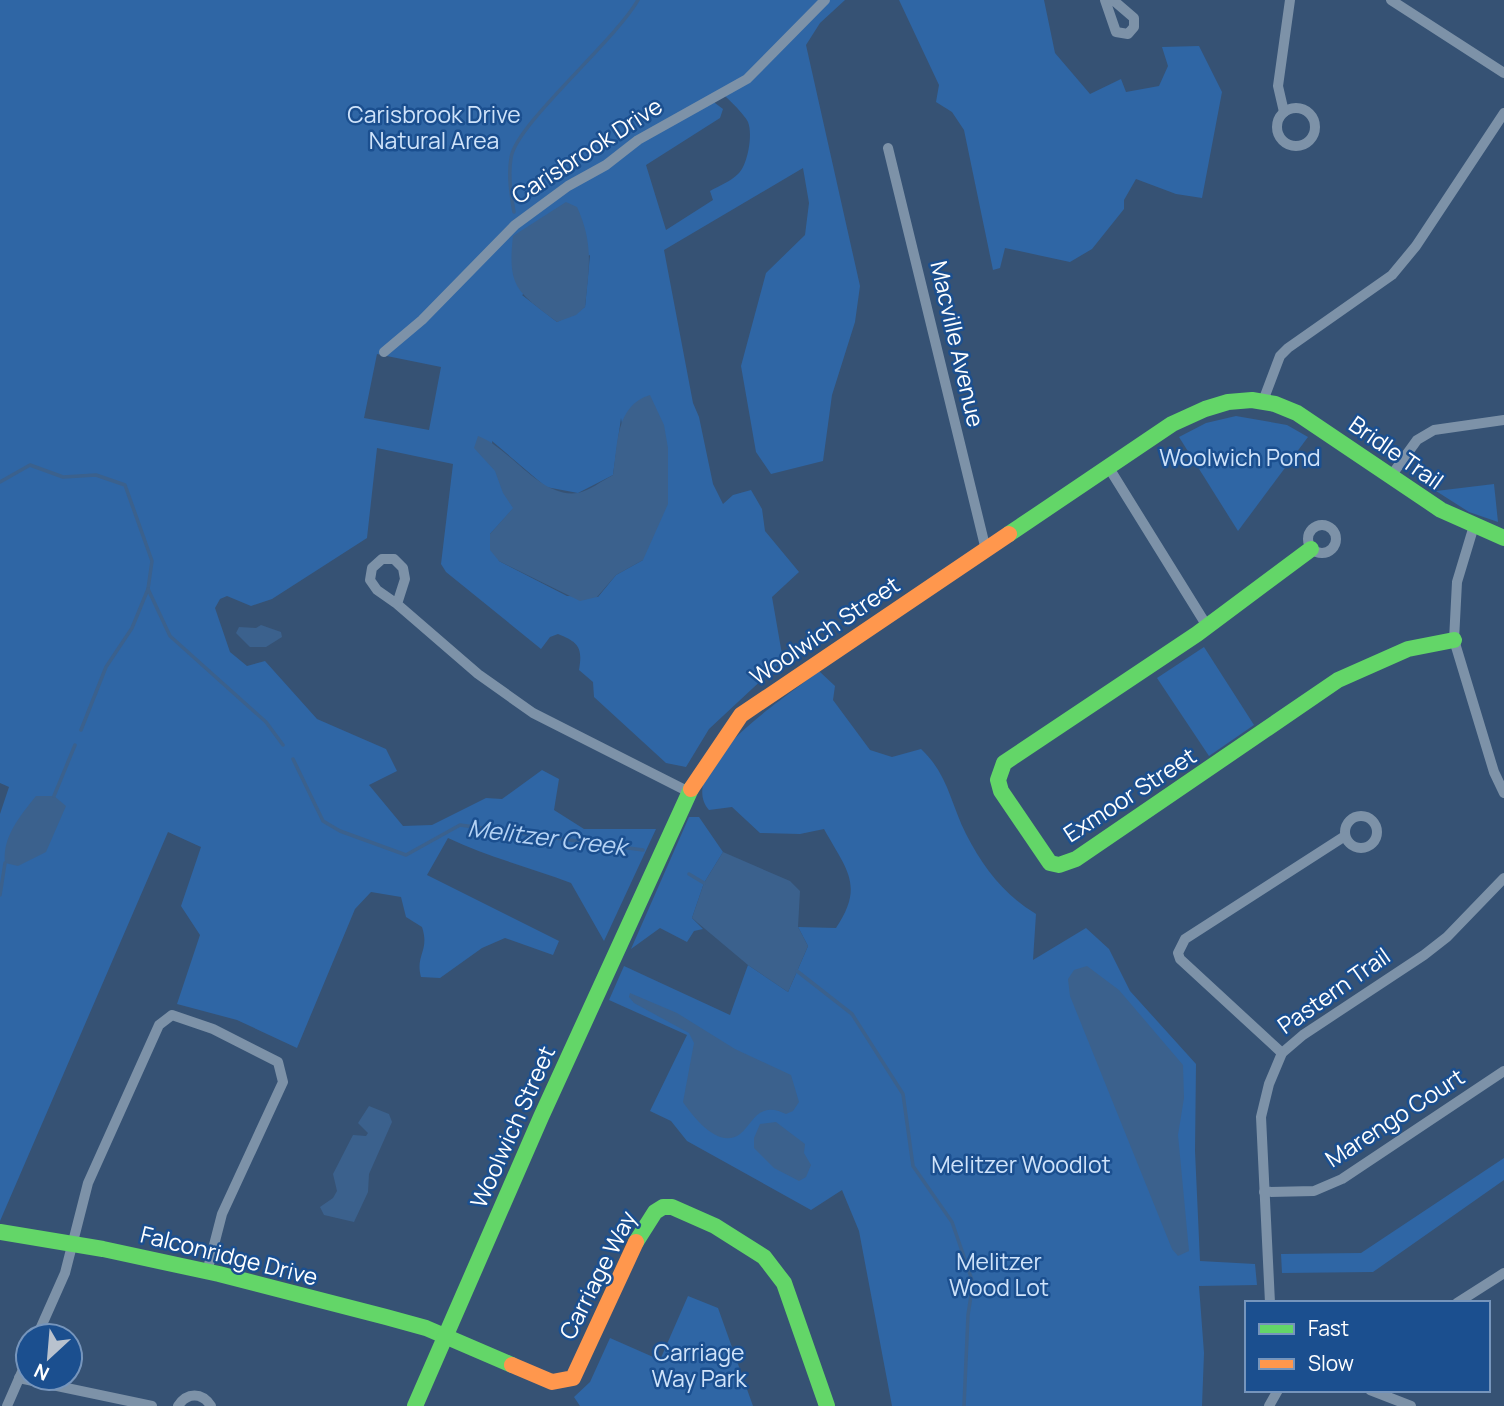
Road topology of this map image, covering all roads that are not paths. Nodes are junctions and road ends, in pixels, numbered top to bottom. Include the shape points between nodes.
1 (824, 0) edge
2 (1105, 0) edge
3 (1113, 0) edge
4 (1290, 0) edge
5 (1391, 0) edge
6 (1504, 74) edge
7 (1284, 112) dead end
8 (1504, 113) edge
9 (888, 148) dead end
10 (384, 352) dead end
11 (1264, 401) junction
12 (1504, 420) edge
13 (1110, 468) junction
14 (1391, 477) junction
15 (1473, 529) junction
16 (1504, 538) edge
17 (1311, 549) dead end
18 (986, 550) junction
19 (397, 604) dead end
20 (1207, 626) junction
21 (1454, 640) junction
22 (689, 792) junction
23 (1504, 793) edge
24 (1345, 836) dead end
25 (1504, 878) edge
26 (1282, 1054) junction
27 (1504, 1071) edge
28 (1264, 1192) junction
29 (0, 1232) edge
30 (72, 1243) junction
31 (207, 1272) junction
32 (1504, 1273) edge
33 (1270, 1301) edge
34 (1460, 1301) edge
35 (43, 1322) edge
36 (445, 1336) junction
37 (14, 1390) edge
38 (84, 1392) edge
39 (1394, 1394) edge
40 (7, 1406) edge
41 (152, 1406) edge
42 (178, 1406) edge
43 (211, 1406) edge
44 (415, 1406) edge
45 (827, 1406) edge
46 (1411, 1406) edge

1 - 10 street, Carisbrook Drive via 747,79 638,140 515,225
2 - 3 street via 1111,26 1128,34 1134,18
4 - 7 street via 1278,86
5 - 6 street
8 - 11 street via 1416,246 1377,288 1280,356
9 - 18 street, Macville Avenue
11 - 13 street, Woolwich Street via 1234,401 1192,413
11 - 14 street, Bridle Trail via 1320,426
12 - 14 street via 1434,430 1417,440
13 - 18 street, Woolwich Street
13 - 20 street
14 - 15 street, Bridle Trail
15 - 16 street, Bridle Trail
15 - 21 street via 1457,582
17 - 20 street
18 - 22 street, Woolwich Street via 741,715 716,743
19 - 22 street via 478,674 533,713
20 - 21 street, Exmoor Street via 1004,763 998,780 1001,792 1050,863 1076,859 1338,680 1408,649
21 - 23 street
22 - 36 street, Woolwich Street
24 - 26 street via 1185,939 1178,953
25 - 26 street, Pastern Trail via 1447,937
26 - 28 street, Pastern Trail via 1261,1117
27 - 28 street, Marengo Court via 1342,1179 1314,1191
28 - 33 street, Pastern Trail
29 - 30 street, Falconridge Drive
30 - 31 street, Falconridge Drive
30 - 31 street via 88,1184 159,1025 173,1015 214,1029 278,1062 282,1070 283,1082 221,1216
30 - 35 street via 65,1273
31 - 36 street, Falconridge Drive
32 - 34 street
36 - 44 street, Woolwich Street
36 - 45 street, Carriage Way via 552,1382 573,1378 644,1225 663,1207 675,1208 734,1236 776,1269
37 - 40 street
38 - 41 street
39 - 46 street
42 - 43 street via 184,1398 196,1395

